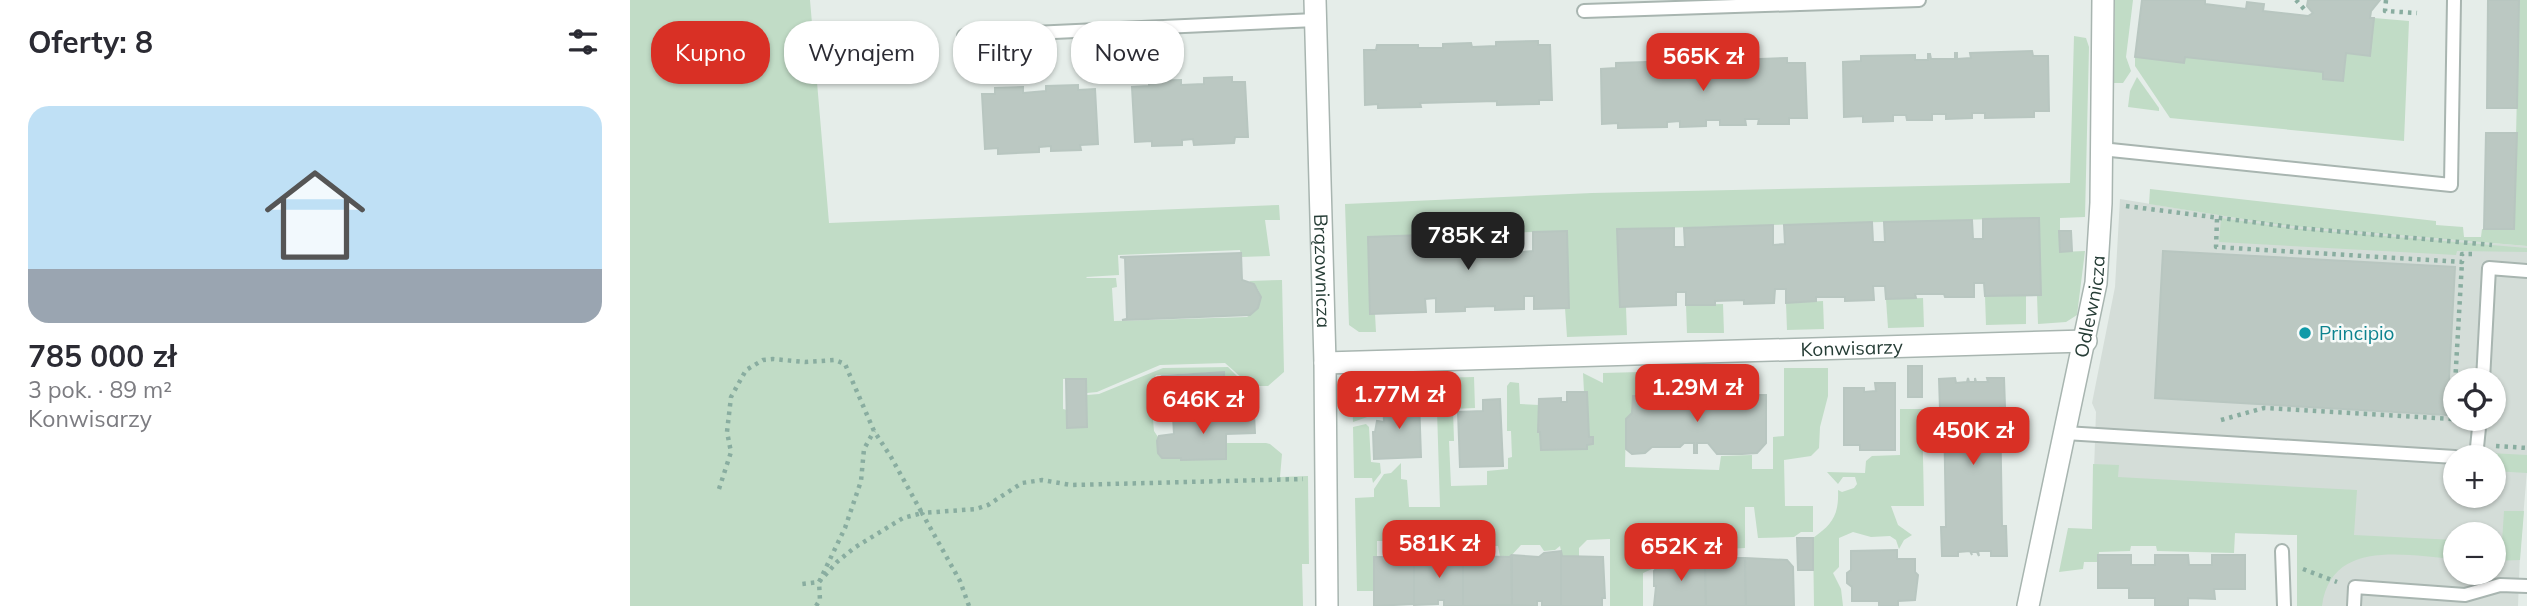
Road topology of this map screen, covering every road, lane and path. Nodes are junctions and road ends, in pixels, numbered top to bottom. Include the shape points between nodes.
1 (1919, 0) edge
2 (2103, 0) edge
3 (2296, 0) edge
4 (2386, 0) edge
5 (2454, 0) edge
6 (2304, 9) dead end
7 (1316, 10) edge
8 (1584, 10) dead end
9 (2417, 13) dead end
10 (1057, 29) edge
11 (2101, 149) junction
12 (2101, 203) junction
13 (2217, 219) junction
14 (2504, 246) dead end
15 (2478, 254) dead end
16 (2462, 262) junction
17 (2527, 271) edge
18 (2086, 341) junction
19 (1325, 363) junction
20 (2484, 368) edge
21 (2210, 423) dead end
22 (874, 431) junction
23 (2065, 433) junction
24 (2527, 448) edge
25 (2506, 449) edge
26 (2443, 456) edge
27 (1325, 478) junction
28 (719, 489) dead end
29 (922, 513) junction
30 (2282, 551) dead end
31 (2283, 568) junction
32 (819, 582) junction
33 (802, 584) dead end
34 (2527, 586) edge
35 (2355, 587) junction
36 (2465, 601) edge
37 (816, 606) edge
38 (969, 606) edge
39 (1327, 606) edge
40 (2028, 606) edge
41 (2284, 606) edge
42 (2354, 606) edge

1 - 8 lane
2 - 11 street, Odlewnicza
3 - 6 path
4 - 9 path via 2385,11
5 - 11 lane via 2451,185
7 - 10 lane
7 - 19 street, Brązownicza
11 - 12 street, Odlewnicza
12 - 13 path
12 - 18 street, Odlewnicza via 2096,283
13 - 14 path
13 - 16 path via 2216,247
15 - 16 path via 2462,254
16 - 21 path via 2453,419 2264,408
17 - 20 lane via 2489,268
18 - 19 street, Konwisarzy
18 - 23 street, Odlewnicza
19 - 27 street, Brązownicza
22 - 28 path via 845,364 763,360 746,370 731,397 727,432 731,452
22 - 29 path
22 - 32 path via 864,449 861,481 845,528
23 - 26 lane
23 - 40 street, Odlewnicza
24 - 25 path
27 - 29 path via 1072,485 1041,480 1023,483 976,509
27 - 39 street, Brązownicza
29 - 32 path via 903,518 854,548
29 - 38 path
30 - 31 lane
31 - 35 path via 2300,568
31 - 41 lane
32 - 33 path
32 - 37 path
34 - 36 lane via 2500,585
35 - 36 lane
35 - 42 lane

